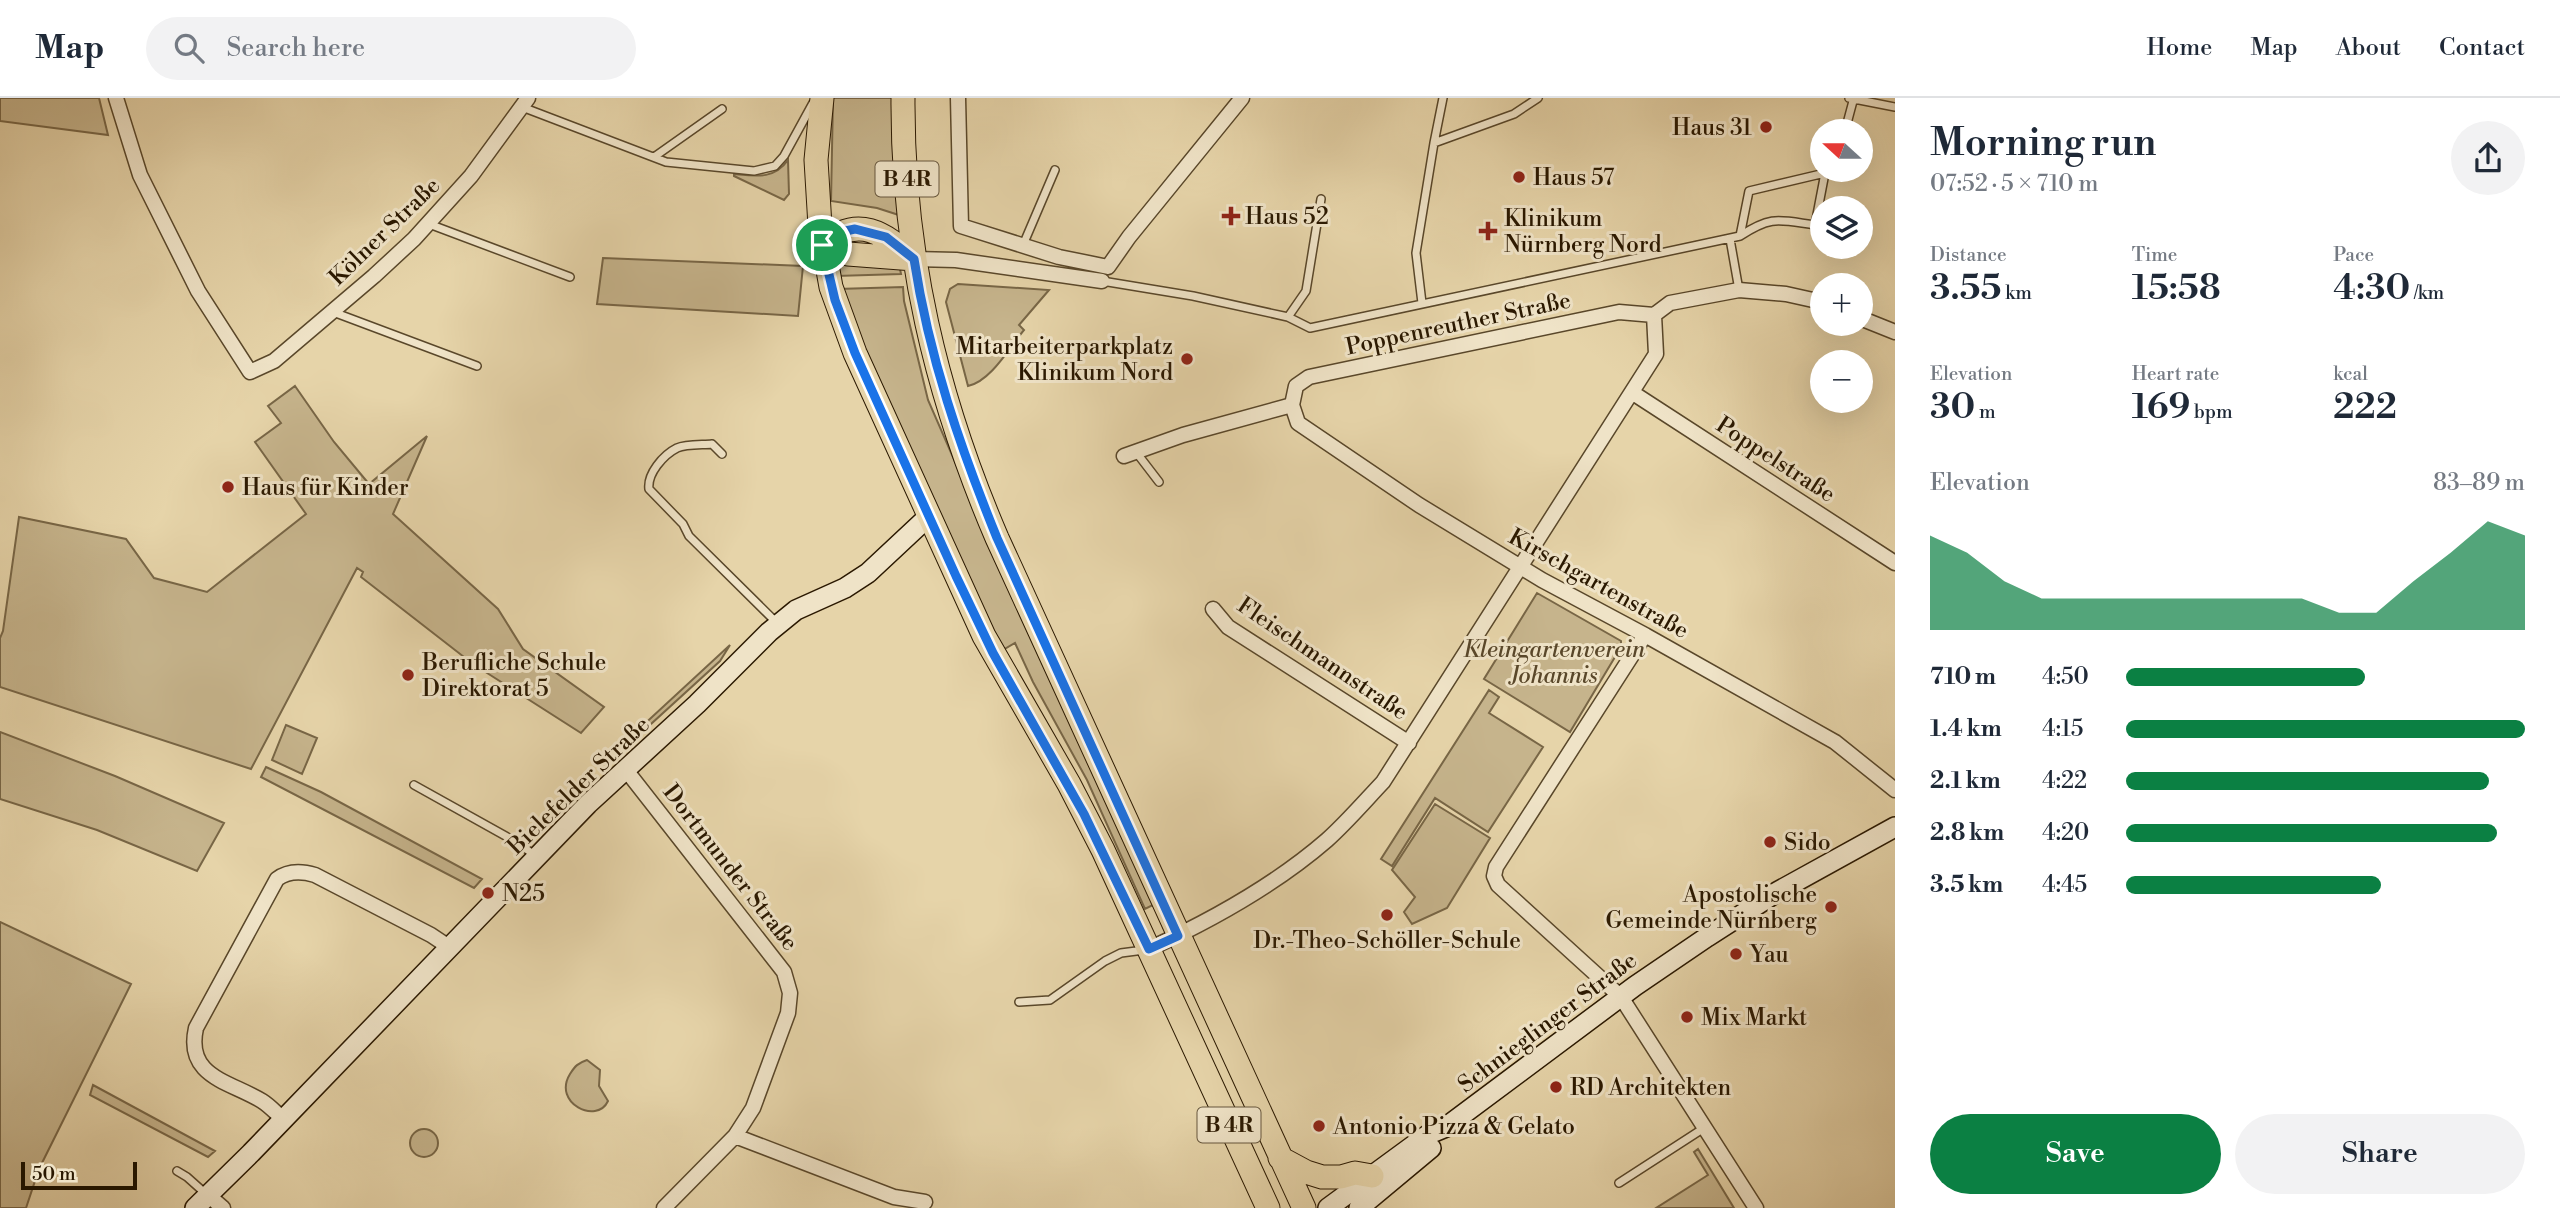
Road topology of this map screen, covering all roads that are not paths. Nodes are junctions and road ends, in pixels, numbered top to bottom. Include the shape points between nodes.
1 (116, 98) edge
2 (815, 98) edge
3 (822, 98) edge
4 (903, 98) edge
5 (958, 98) edge
6 (1242, 98) edge
7 (1443, 98) edge
8 (1538, 98) edge
9 (1851, 99) edge
10 (525, 102) edge
11 (1895, 107) edge
12 (722, 109) dead end
13 (1847, 119) edge
14 (1434, 144) junction
15 (654, 157) junction
16 (1055, 170) dead end
17 (1810, 176) edge
18 (1824, 182) edge
19 (1321, 199) dead end
20 (429, 224) junction
21 (1740, 236) junction
22 (1730, 239) junction
23 (822, 245) junction
24 (1022, 246) junction
25 (914, 259) junction
26 (1105, 274) junction
27 (569, 277) dead end
28 (1739, 290) junction
29 (1810, 299) edge
30 (1422, 303) junction
31 (332, 312) junction
32 (1654, 316) junction
33 (1288, 317) junction
34 (1873, 323) edge
35 (1895, 332) edge
36 (477, 366) dead end
37 (1633, 393) junction
38 (1292, 405) junction
39 (722, 454) dead end
40 (1130, 454) joint
41 (1159, 482) dead end
42 (929, 516) junction
43 (1895, 563) edge
44 (1521, 567) junction
45 (1213, 609) dead end
46 (778, 624) junction
47 (1645, 635) junction
48 (1409, 743) junction
49 (626, 770) junction
50 (414, 785) dead end
51 (1895, 790) edge
52 (1895, 827) edge
53 (538, 857) junction
54 (1178, 936) junction
55 (449, 947) junction
56 (1149, 949) junction
57 (1621, 997) junction
58 (1018, 1002) dead end
59 (283, 1119) junction
60 (1446, 1127) junction
61 (1705, 1128) junction
62 (735, 1136) junction
63 (1280, 1158) junction
64 (177, 1171) dead end
65 (1372, 1176) junction
66 (1619, 1182) dead end
67 (925, 1202) dead end
68 (208, 1204) edge
69 (664, 1208) edge
70 (1268, 1208) edge
71 (1304, 1208) edge
72 (1328, 1208) edge
73 (1359, 1208) edge
74 (1756, 1208) edge

1 - 31 street, Kölner Straße via 140,175 198,291 250,372 274,361
2 - 15 lane via 775,166 754,171
3 - 23 main road, B 4R via 817,140
4 - 25 main road, B 4R
5 - 24 street via 961,226
6 - 26 street via 1129,237
7 - 14 lane
8 - 14 lane via 1514,114
9 - 11 lane
9 - 13 lane
10 - 15 lane
10 - 20 street, Kölner Straße
12 - 15 lane
14 - 30 lane via 1416,253
16 - 24 lane
17 - 21 lane via 1749,191
18 - 21 lane via 1815,225 1774,219
19 - 33 lane via 1306,291
20 - 27 lane
20 - 31 street, Kölner Straße
21 - 22 lane
22 - 28 lane
22 - 30 lane
23 - 25 main road via 844,230 863,230 886,237
23 - 42 main road, B 4R via 835,300 855,353
24 - 26 street
25 - 26 street
25 - 54 main road, B 4R via 926,329 974,483
26 - 33 lane
28 - 29 street
28 - 32 street via 1670,303
30 - 33 lane via 1310,328
31 - 36 lane
32 - 37 street, Fleischmannstraße via 1656,354
32 - 38 street, Poppenreuther Straße via 1619,312 1309,377 1296,386
34 - 35 street
37 - 43 street, Poppelstraße
37 - 44 street, Fleischmannstraße
38 - 40 street
38 - 44 street, Kirschgartenstraße via 1298,423
39 - 46 lane via 712,444 678,447 654,470 649,489 689,536
40 - 41 lane
42 - 46 street, Bielefelder Straße via 862,578 796,610
42 - 56 main road, B 4R via 984,636 1084,814
44 - 47 street, Kirschgartenstraße
44 - 48 street, Fleischmannstraße
45 - 48 street, Fleischmannstraße via 1228,627
46 - 49 street, Bielefelder Straße
47 - 51 street, Kirschgartenstraße via 1817,731
47 - 57 street via 1494,876 1498,885
48 - 54 street, Fleischmannstraße via 1383,782 1328,839 1281,877
49 - 53 street, Bielefelder Straße
49 - 62 street, Dortmunder Straße via 784,972 790,993 788,1013 752,1108
50 - 53 lane
52 - 57 street, Schnieglinger Straße via 1760,903
53 - 55 street, Bielefelder Straße
54 - 56 street, Fleischmannstraße
54 - 63 main road, B 4R
55 - 59 street, Bielefelder Straße
55 - 59 street via 315,874 290,872 277,879 196,1028 193,1052 209,1073 263,1102
56 - 58 lane via 1121,953 1105,961 1050,1000
56 - 70 main road, B 4R
57 - 60 street, Schnieglinger Straße
57 - 61 street
59 - 68 street, Bielefelder Straße
60 - 65 street, Schnieglinger Straße via 1429,1134
60 - 73 street, Schnieglinger Straße via 1436,1143
61 - 66 lane
61 - 74 street
62 - 67 street via 894,1197
62 - 69 street, Dortmunder Straße
63 - 65 main road via 1322,1177 1355,1172
63 - 71 main road, B 4R
64 - 68 lane
65 - 72 street, Schnieglinger Straße

